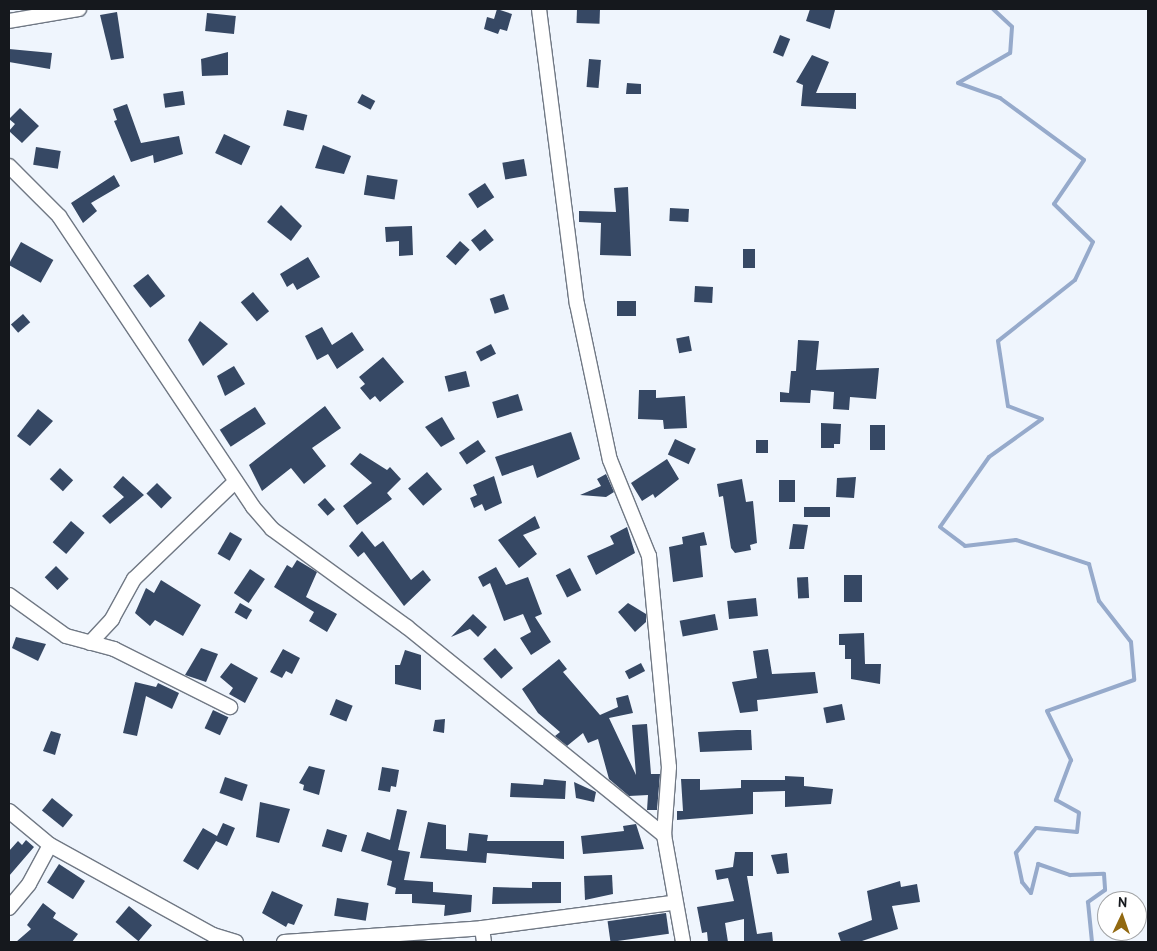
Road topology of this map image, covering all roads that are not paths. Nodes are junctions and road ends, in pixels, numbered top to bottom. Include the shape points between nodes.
1 (80, 9) edge
2 (538, 9) edge
3 (62, 10) edge
4 (9, 20) edge
5 (9, 166) edge
6 (236, 481) junction
7 (9, 594) edge
8 (90, 643) junction
9 (230, 707) dead end
10 (9, 811) edge
11 (664, 835) junction
12 (50, 845) junction
13 (673, 903) junction
14 (9, 908) edge
15 (483, 935) edge
16 (369, 940) edge
17 (236, 942) edge
18 (284, 942) edge
19 (683, 942) edge

1 - 3 street
2 - 11 street via 577,304 610,460 649,556 669,767
3 - 4 street
5 - 6 street via 59,216
6 - 8 street via 134,579 112,619
6 - 11 street via 272,528 407,627
7 - 8 street via 66,636
8 - 9 street via 136,658
10 - 12 street
11 - 13 street
12 - 14 street via 29,884
12 - 17 street via 213,935
13 - 15 street
13 - 19 street
15 - 16 street
16 - 18 street

